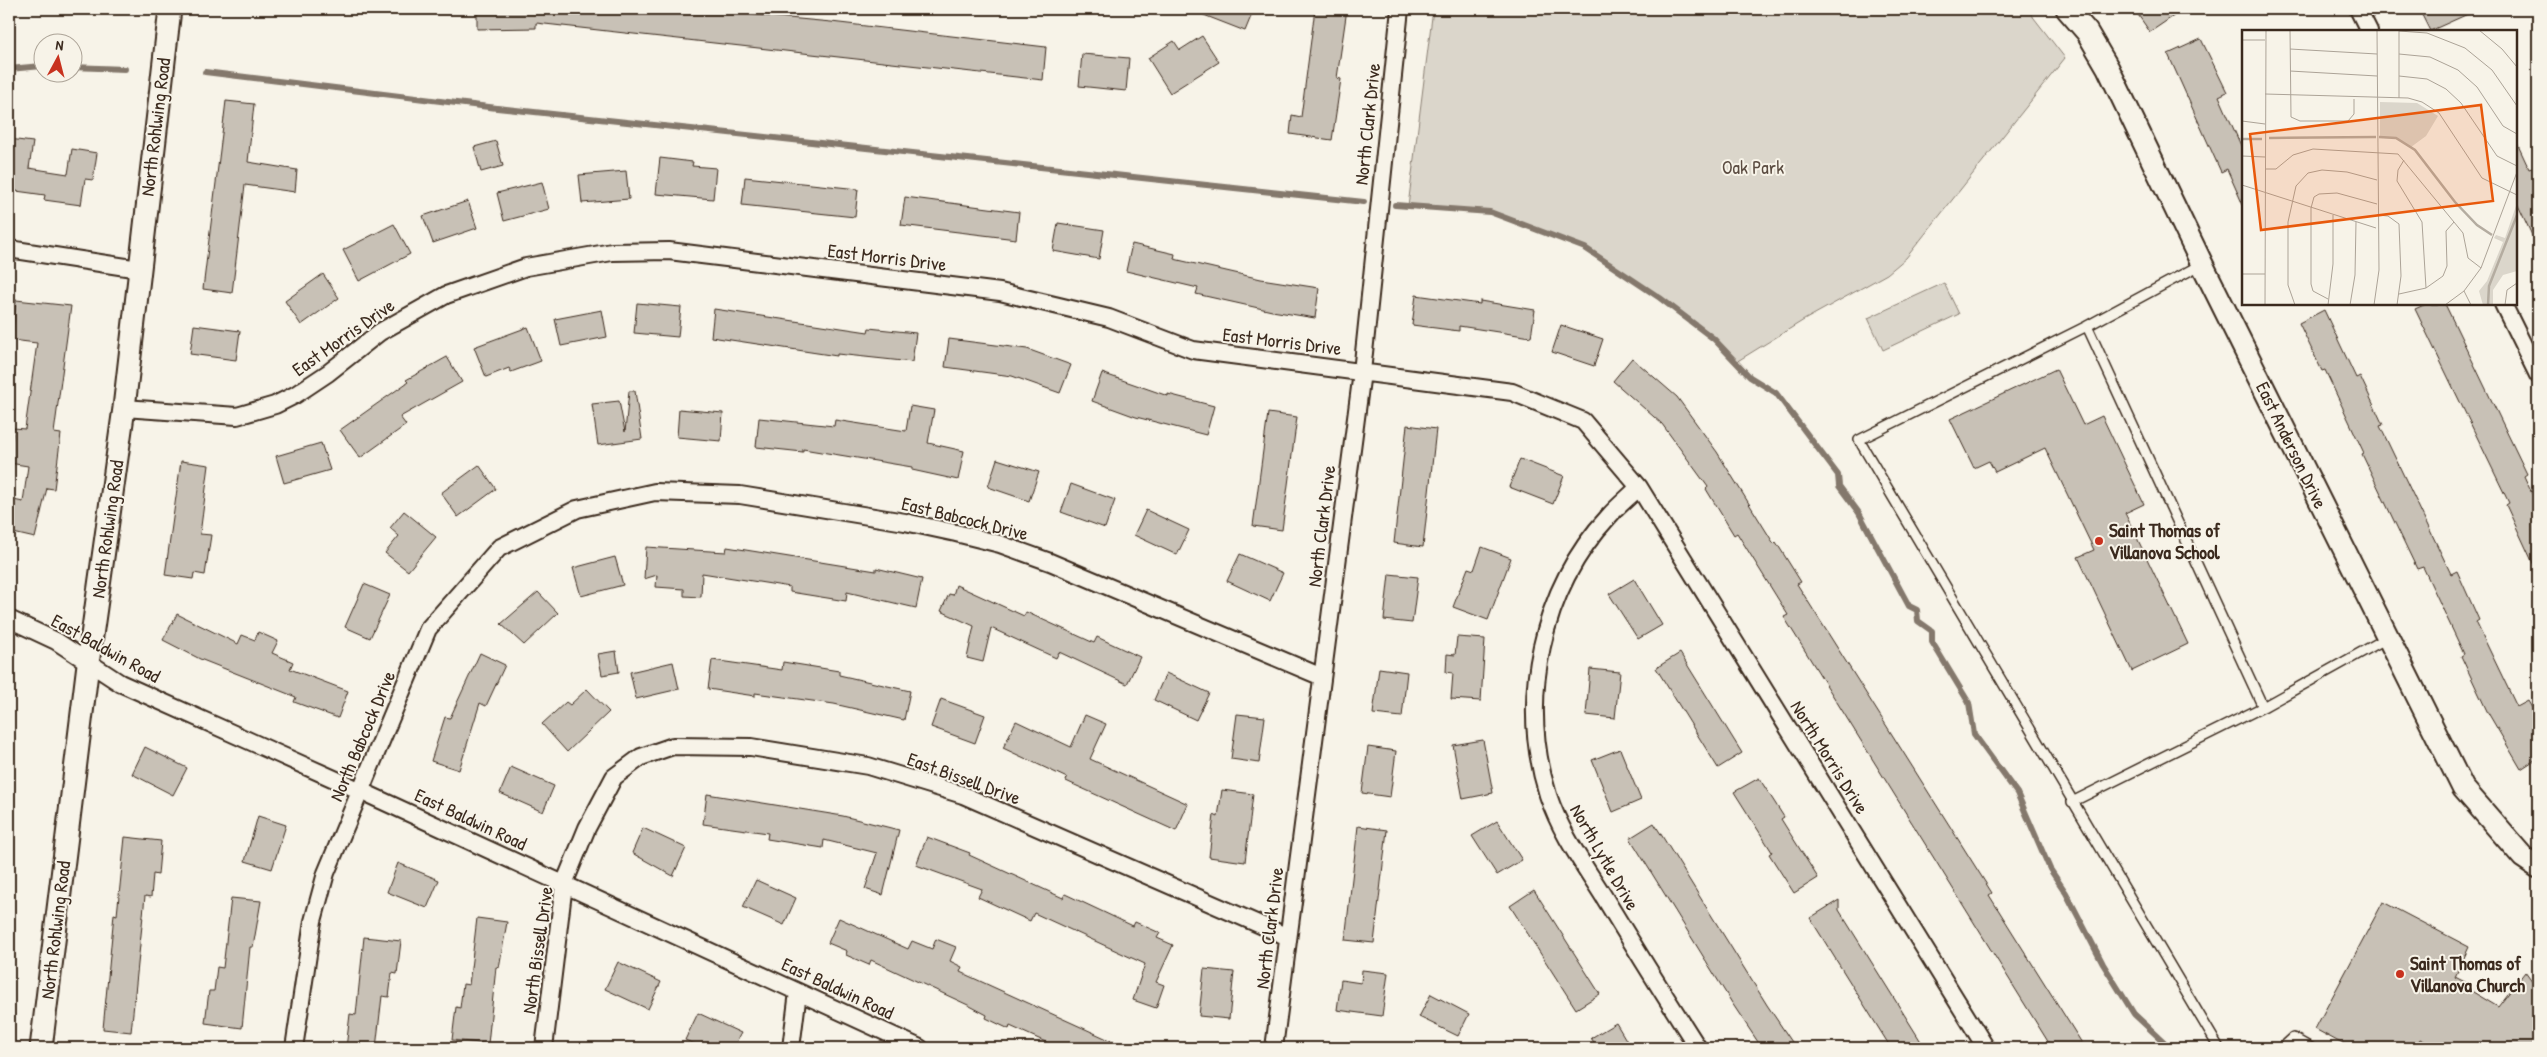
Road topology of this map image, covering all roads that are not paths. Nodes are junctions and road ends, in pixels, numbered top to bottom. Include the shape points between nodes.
1 (170, 9) edge
2 (1400, 9) edge
3 (2067, 9) edge
4 (2358, 9) edge
5 (2368, 30) edge
6 (9, 249) edge
7 (2202, 264) junction
8 (139, 269) junction
9 (2503, 305) edge
10 (2087, 326) junction
11 (1362, 372) junction
12 (2538, 375) edge
13 (124, 408) junction
14 (1639, 487) junction
15 (577, 509) joint
16 (9, 619) edge
17 (2387, 638) junction
18 (88, 664) junction
19 (1322, 677) junction
20 (2263, 707) junction
21 (614, 778) joint
22 (361, 790) junction
23 (2072, 802) junction
24 (2538, 867) edge
25 (564, 884) junction
26 (1288, 937) junction
27 (798, 992) junction
28 (41, 1048) edge
29 (294, 1048) edge
30 (544, 1048) edge
31 (791, 1048) edge
32 (920, 1048) edge
33 (1274, 1048) edge
34 (1698, 1048) edge
35 (1986, 1048) edge
36 (2219, 1048) edge
37 (2282, 1048) edge
38 (2311, 1048) edge

1 - 8 street, North Rohlwing Road
2 - 11 street, North Clark Drive
3 - 7 street, East Anderson Drive via 2088,32 2108,68
4 - 5 street
6 - 8 street
7 - 10 lane
7 - 17 street, East Anderson Drive
8 - 13 street, North Rohlwing Road
9 - 12 street
10 - 20 lane
10 - 23 lane via 1859,440
11 - 13 street, East Morris Drive via 1193,350 1109,318 1000,292 693,253 637,251 612,252 526,268 446,295 380,332 328,373 275,405 237,416
11 - 14 street, East Morris Drive via 1512,392 1582,421
11 - 19 street, North Clark Drive
13 - 18 street, North Rohlwing Road
14 - 34 street, North Lytle Drive via 1609,516 1587,544 1559,593 1540,653 1535,715 1537,739 1548,795 1569,840
14 - 35 street, North Morris Drive
15 - 19 street, East Babcock Drive via 655,492 740,495 956,533 1050,562
15 - 22 street, North Babcock Drive via 499,548 428,629
16 - 18 street, East Baldwin Road via 56,641
17 - 20 lane
17 - 24 street, East Anderson Drive via 2463,788 2524,857
18 - 22 street, East Baldwin Road via 120,683
18 - 28 street, North Rohlwing Road
19 - 26 street, North Clark Drive
20 - 23 lane
21 - 25 street, North Bissell Drive via 586,828
21 - 26 street, East Bissell Drive via 641,757 673,746 751,747 868,766 964,796
22 - 25 street, East Baldwin Road
22 - 29 street, North Babcock Drive via 326,873 316,912
23 - 36 lane
25 - 27 street, East Baldwin Road
25 - 30 street, North Bissell Drive
26 - 33 street, North Clark Drive
27 - 31 street
27 - 32 street, East Baldwin Road
37 - 38 lane via 2293,1038

